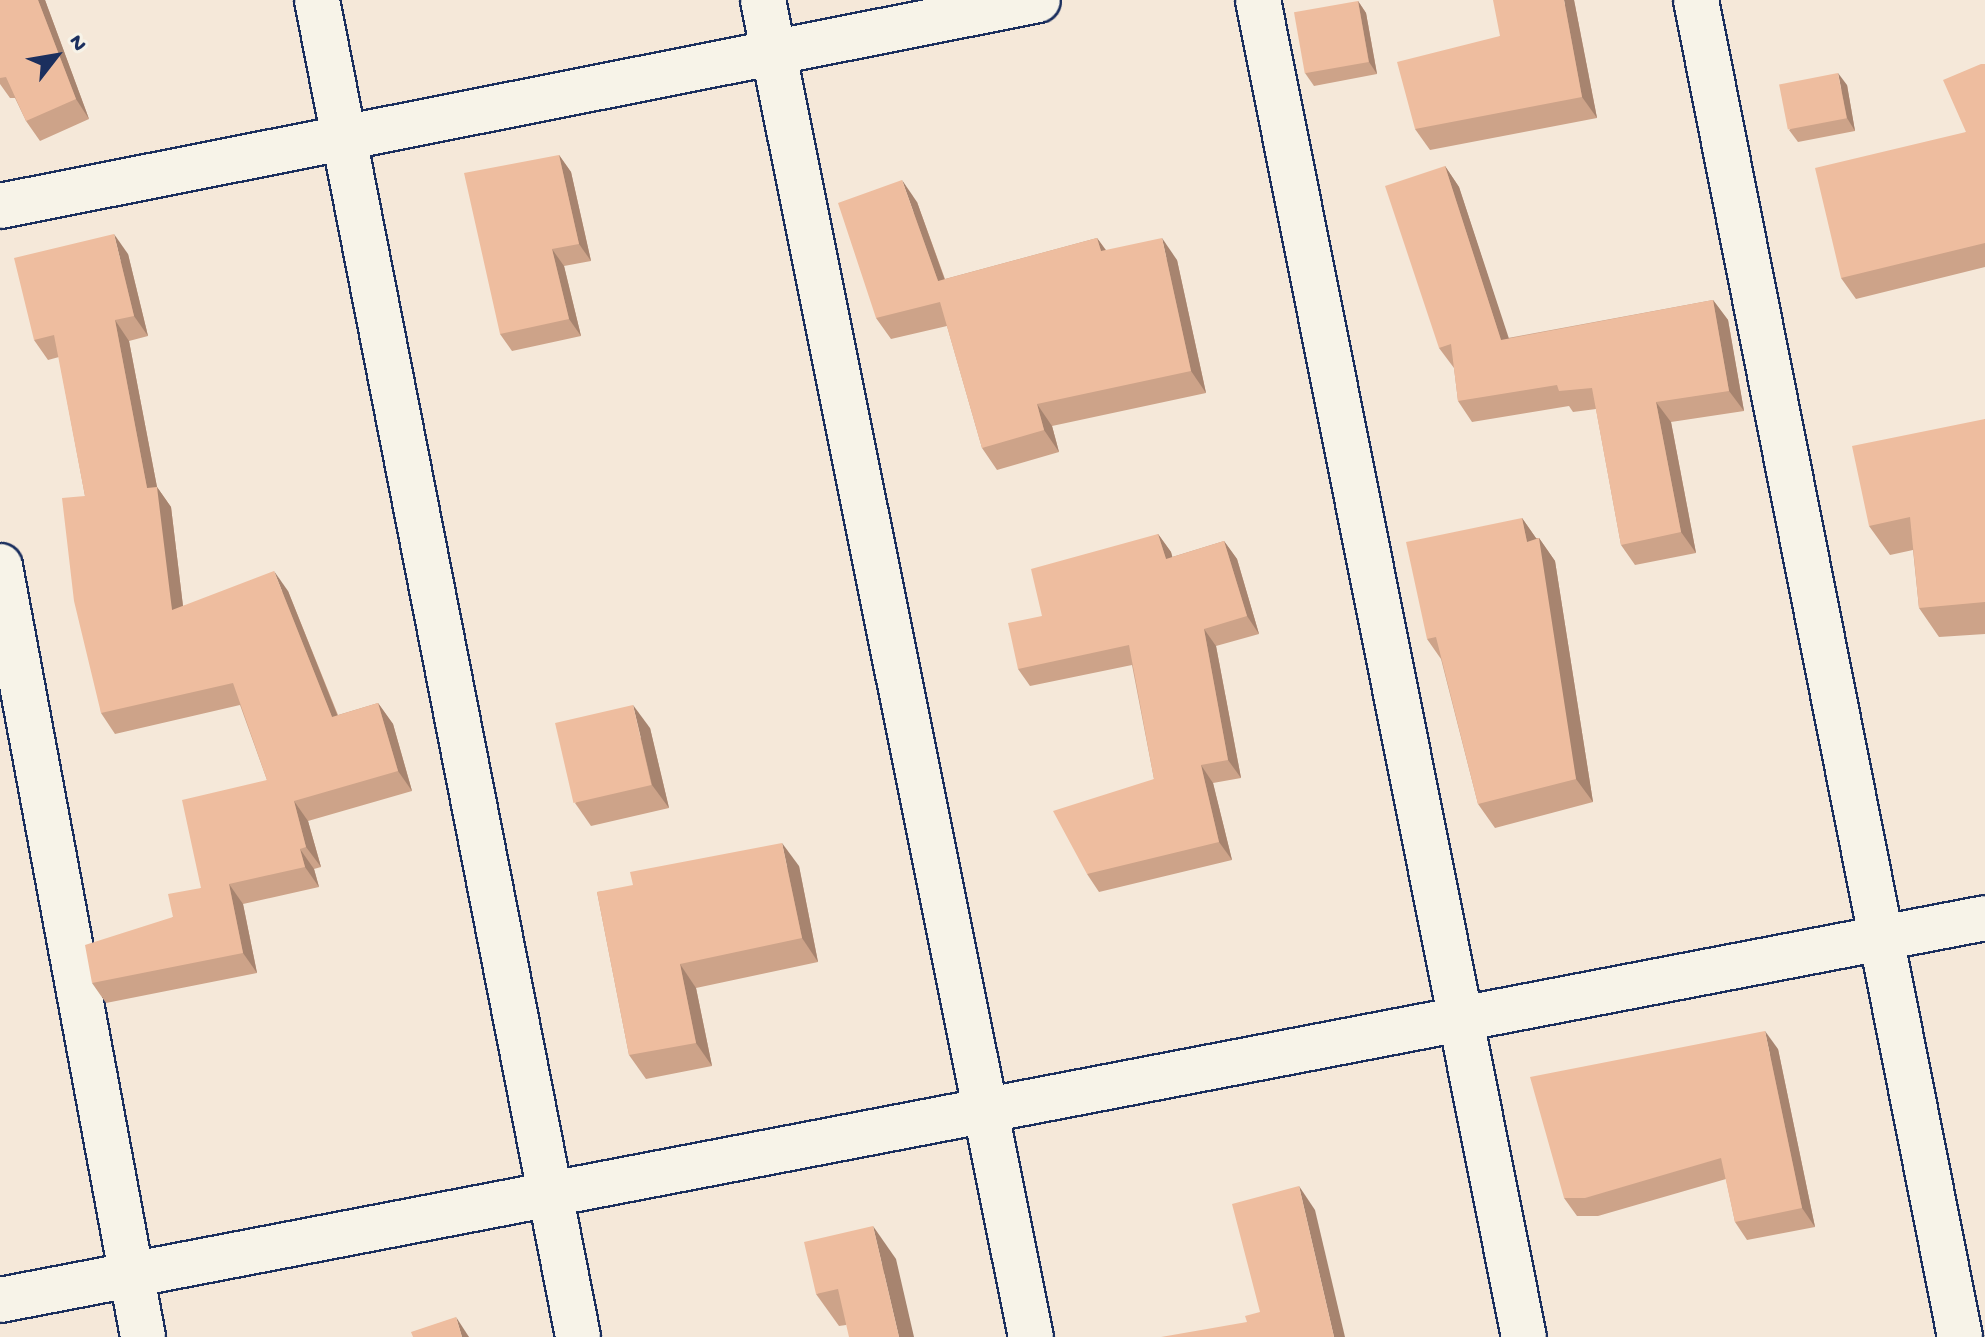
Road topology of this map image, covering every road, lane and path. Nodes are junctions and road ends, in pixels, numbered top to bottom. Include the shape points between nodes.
1 (317, 0) edge
2 (763, 0) edge
3 (1038, 0) edge
4 (1258, 0) edge
5 (1696, 0) edge
6 (775, 52) junction
7 (344, 137) junction
8 (0, 206) edge
9 (0, 566) edge
10 (1985, 918) edge
11 (1881, 938) junction
12 (1460, 1019) junction
13 (985, 1110) junction
14 (550, 1194) junction
15 (132, 1275) junction
16 (0, 1300) edge
17 (143, 1337) edge
18 (578, 1337) edge
19 (1031, 1337) edge
20 (1524, 1337) edge
21 (1960, 1337) edge

1 - 7 street
2 - 6 street
3 - 6 street
4 - 12 street
5 - 11 street
6 - 7 street
6 - 13 street
7 - 8 street
7 - 14 street
9 - 15 street
10 - 11 street
11 - 12 street
11 - 21 street
12 - 13 street
12 - 20 street
13 - 14 street
13 - 19 street
14 - 15 street
14 - 18 street
15 - 16 street
15 - 17 street

